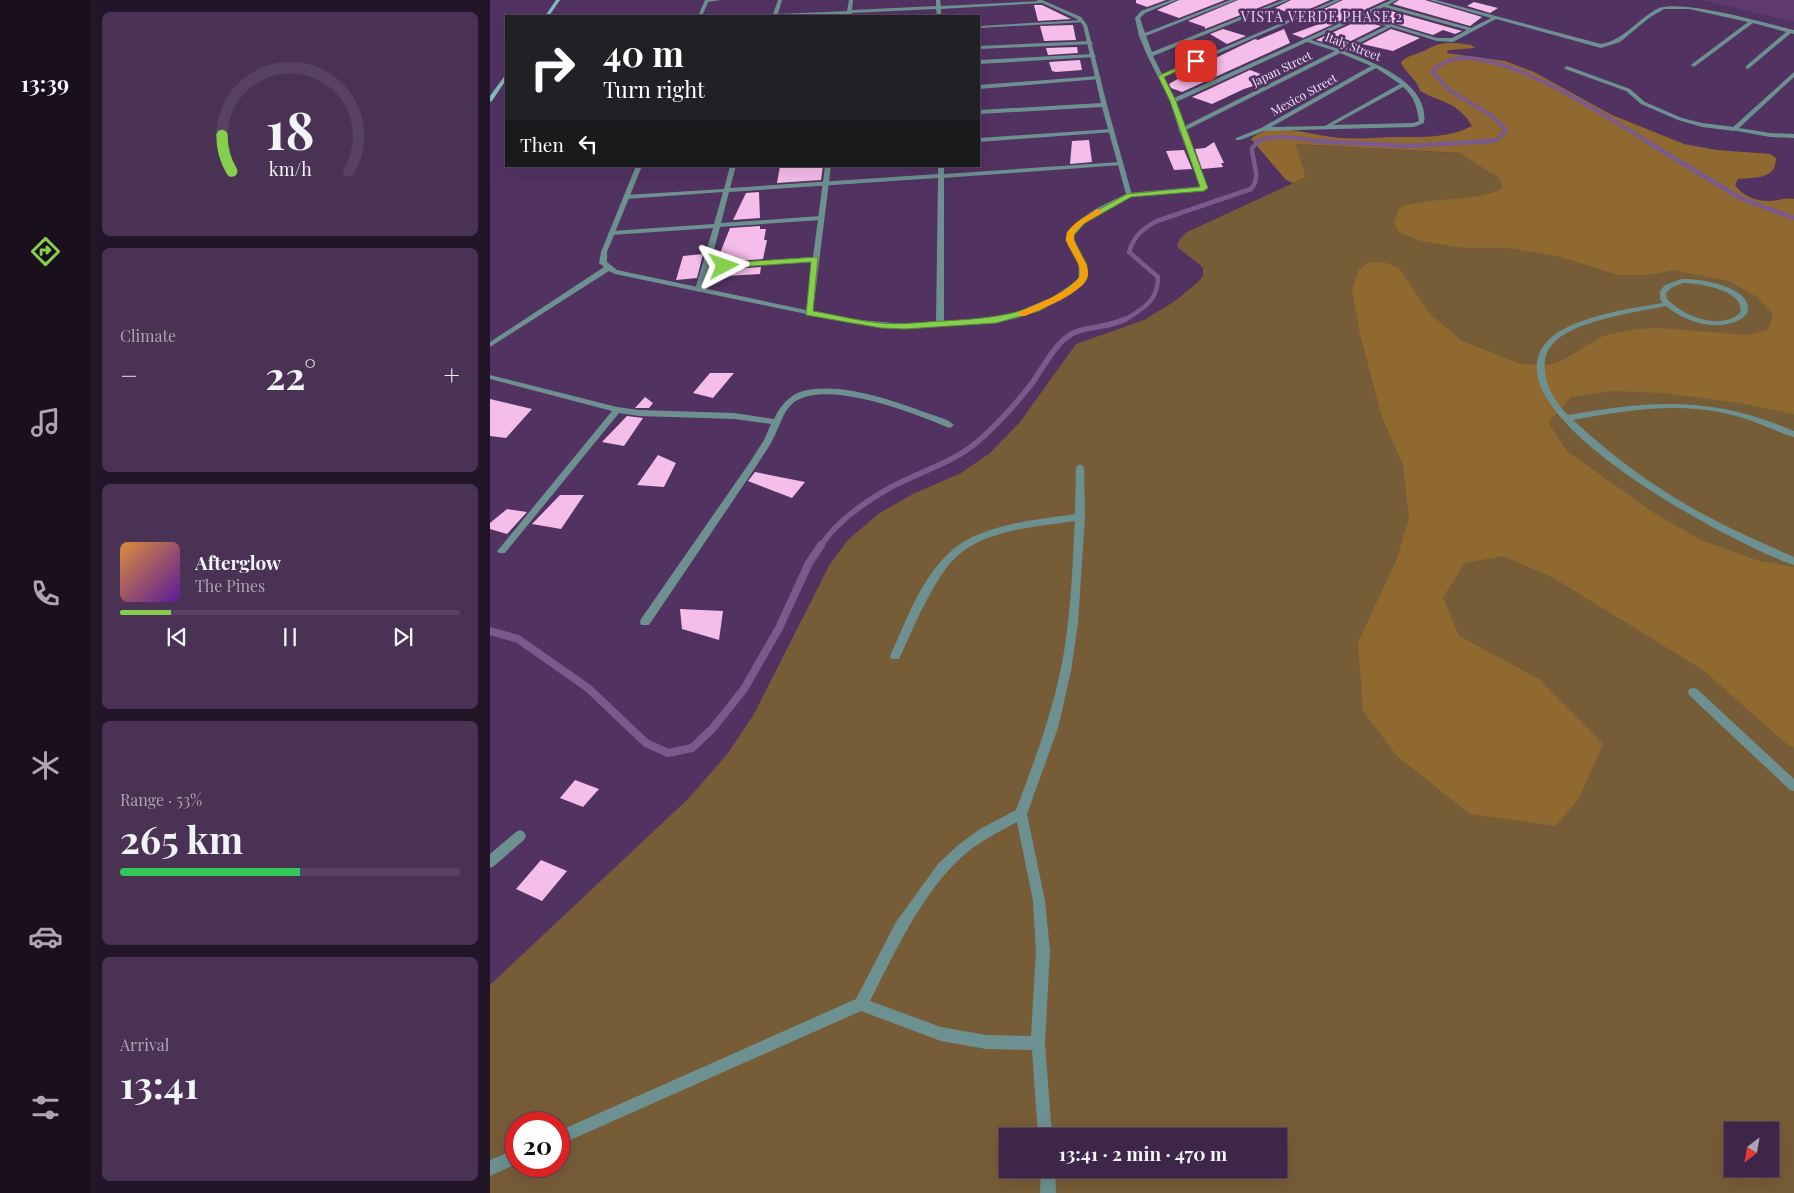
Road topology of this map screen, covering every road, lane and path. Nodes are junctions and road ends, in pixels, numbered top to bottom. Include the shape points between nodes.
1 (558, 0) edge
2 (707, 0) edge
3 (719, 0) edge
4 (780, 0) edge
5 (851, 0) edge
6 (938, 0) edge
7 (1175, 0) edge
8 (1234, 0) edge
9 (1287, 0) edge
10 (1339, 0) edge
11 (1395, 0) edge
12 (1431, 0) edge
13 (1040, 1) edge
14 (1384, 5) junction
15 (938, 7) junction
16 (849, 14) edge
17 (548, 15) edge
18 (700, 15) edge
19 (775, 15) edge
20 (812, 15) edge
21 (939, 15) edge
22 (1360, 16) junction
23 (1494, 18) junction
24 (1083, 21) junction
25 (1751, 22) junction
26 (1391, 25) junction
27 (980, 27) edge
28 (1471, 30) junction
29 (1792, 32) edge
30 (1142, 36) junction
31 (1305, 40) junction
32 (1091, 43) junction
33 (980, 48) edge
34 (1341, 51) junction
35 (1150, 55) junction
36 (1093, 56) junction
37 (980, 62) edge
38 (1377, 65) junction
39 (1694, 65) dead end
40 (1748, 67) dead end
41 (1567, 68) dead end
42 (1794, 74) edge
43 (1161, 76) junction
44 (505, 78) edge
45 (1098, 78) junction
46 (1404, 84) junction
47 (980, 87) edge
48 (490, 100) edge
49 (1173, 101) junction
50 (1104, 105) junction
51 (980, 112) edge
52 (1326, 127) junction
53 (1263, 129) junction
54 (1734, 129) junction
55 (1182, 130) junction
56 (1112, 131) junction
57 (1794, 136) edge
58 (1238, 139) dead end
59 (980, 140) edge
60 (1120, 164) junction
61 (639, 167) edge
62 (733, 167) edge
63 (828, 167) edge
64 (941, 167) edge
65 (941, 176) junction
66 (826, 184) junction
67 (727, 190) junction
68 (1129, 195) junction
69 (626, 197) junction
70 (821, 218) junction
71 (717, 226) junction
72 (611, 233) junction
73 (815, 259) junction
74 (705, 267) junction
75 (608, 268) junction
76 (699, 290) junction
77 (1667, 304) junction
78 (809, 313) junction
79 (940, 324) junction
80 (490, 345) edge
81 (490, 377) edge
82 (617, 410) junction
83 (1567, 418) junction
84 (776, 422) junction
85 (950, 425) dead end
86 (1794, 434) edge
87 (1080, 467) dead end
88 (1080, 517) junction
89 (502, 551) dead end
90 (1794, 561) edge
91 (645, 622) dead end
92 (895, 656) dead end
93 (1693, 692) dead end
94 (1794, 786) edge
95 (1021, 814) junction
96 (520, 836) dead end
97 (490, 862) edge
98 (861, 1004) junction
99 (1038, 1043) junction
100 (1044, 1128) edge
101 (570, 1133) edge
102 (505, 1161) edge
103 (490, 1168) edge
104 (1048, 1178) edge
105 (1048, 1193) edge

1 - 17 main road
2 - 3 street
2 - 18 street
4 - 19 street
5 - 16 street
6 - 15 street
7 - 30 street via 1138,16
8 - 30 street
9 - 35 street
10 - 43 street
11 - 14 street
12 - 23 street
13 - 15 street
13 - 24 street
14 - 22 street
14 - 28 street
15 - 16 street
15 - 21 street
16 - 20 street
22 - 26 street
22 - 31 street
23 - 25 street via 1601,46 1612,44 1668,6 1688,7
23 - 28 street
24 - 27 street
24 - 32 street
25 - 29 street
25 - 39 street
26 - 28 street via 1443,40 1453,40
26 - 34 street, Japan Street
29 - 40 street
30 - 35 street
31 - 34 street, Italy Street
31 - 49 street
32 - 33 street
32 - 36 street
34 - 38 street, Italy Street
34 - 55 street, Japan Street
35 - 43 street
36 - 37 street
36 - 45 street
38 - 46 street, Italy Street
38 - 53 street, Mexico Street
41 - 54 street via 1628,90 1643,103 1680,120
42 - 54 street
43 - 49 street
44 - 48 main road
45 - 47 street
45 - 50 street
46 - 52 street
46 - 52 street, Italy Street via 1420,103 1421,123
49 - 55 street
50 - 51 street
50 - 56 street
52 - 53 street
53 - 58 street, Mexico Street
54 - 57 street
55 - 68 street via 1204,188
56 - 59 street
56 - 60 street
60 - 65 street
60 - 68 street
61 - 69 street
62 - 67 street
63 - 66 street
64 - 65 street
65 - 66 street
65 - 79 street
66 - 67 street
66 - 70 street
67 - 69 street
67 - 71 street
68 - 79 street via 1087,219 1070,234 1084,274 1080,283 1069,291 1036,309 996,321
69 - 72 street
70 - 71 street
70 - 73 street
71 - 72 street
71 - 74 street
72 - 75 street via 602,257
73 - 74 street
73 - 78 street
74 - 76 street
75 - 76 street via 625,275
75 - 80 street
76 - 78 street
77 - 77 street via 1696,320 1721,323 1739,318 1745,308 1727,290 1693,281 1666,287 1663,292
77 - 83 street via 1600,319 1564,332 1552,340 1543,352 1541,381 1550,400
78 - 79 street via 881,325
81 - 82 street
82 - 84 street via 734,416
82 - 89 street
83 - 86 street via 1624,408 1701,406 1751,417
83 - 90 street via 1640,479 1692,512
84 - 85 street via 785,406 797,396 822,391 888,402
84 - 91 street via 754,463
87 - 88 street
88 - 92 street via 1016,526 961,548 940,570
88 - 95 street via 1073,623 1066,671 1052,728
93 - 94 street
95 - 98 street via 984,833 942,868 901,926
95 - 99 street via 1039,901 1043,951
96 - 97 street
98 - 99 street via 941,1034 986,1042
98 - 101 street
99 - 100 street
102 - 103 street
104 - 105 street

